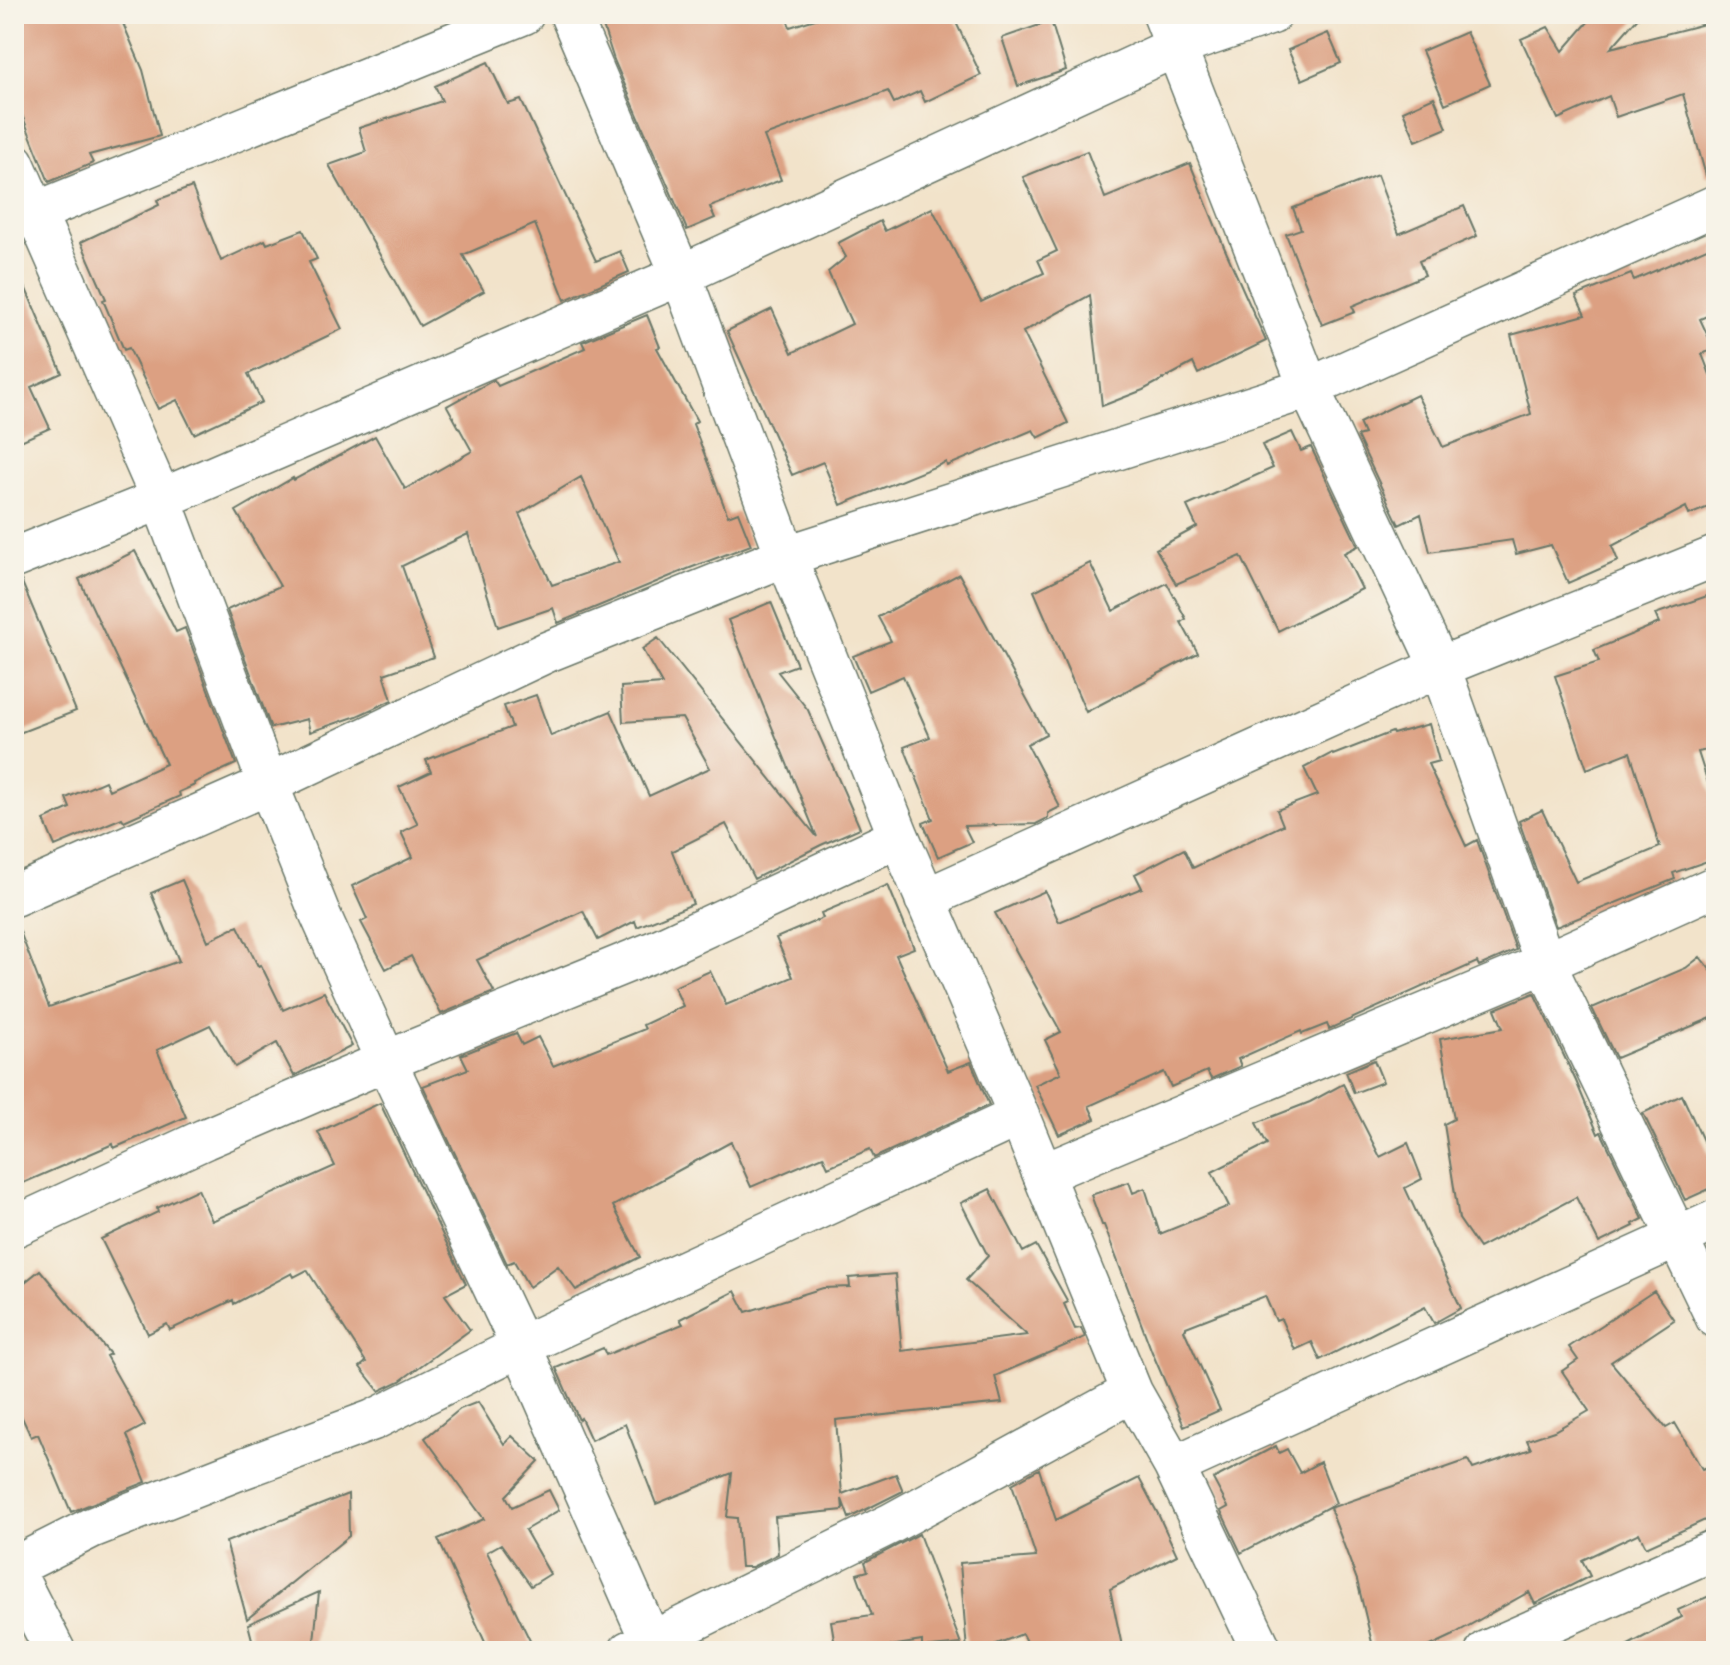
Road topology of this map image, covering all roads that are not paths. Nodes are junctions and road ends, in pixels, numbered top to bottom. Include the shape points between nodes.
1 (524, 14) edge
2 (570, 14) edge
3 (1272, 14) edge
4 (1169, 31) edge
5 (14, 163) edge
6 (1716, 205) edge
7 (25, 216) edge
8 (681, 275) junction
9 (1309, 388) junction
10 (161, 499) junction
11 (786, 556) junction
12 (1716, 556) edge
13 (14, 558) edge
14 (1440, 667) junction
15 (268, 784) junction
16 (899, 837) junction
17 (1716, 886) edge
18 (14, 896) edge
19 (925, 899) junction
20 (1545, 963) junction
21 (386, 1061) junction
22 (1019, 1116) junction
23 (1043, 1174) junction
24 (1716, 1220) edge
25 (14, 1227) edge
26 (1676, 1238) junction
27 (1716, 1318) edge
28 (521, 1346) junction
29 (1132, 1392) junction
30 (1174, 1466) junction
31 (1716, 1549) edge
32 (14, 1569) edge
33 (645, 1648) edge
34 (55, 1651) edge
35 (1262, 1651) edge
36 (1486, 1651) edge

1 - 7 street
2 - 8 street
3 - 4 street
4 - 8 street
4 - 9 street
5 - 7 street
6 - 9 street
7 - 10 street
8 - 10 street
8 - 11 street
9 - 11 street
9 - 14 street
10 - 13 street
10 - 15 street
11 - 15 street via 547,652
11 - 16 street
12 - 14 street
14 - 19 street
14 - 20 street
15 - 18 street
15 - 21 street
16 - 19 street
16 - 21 street via 655,951
17 - 20 street
19 - 22 street
20 - 23 street
20 - 26 street
21 - 25 street
21 - 28 street
22 - 23 street
22 - 28 street
23 - 29 street
24 - 26 street
26 - 27 street
26 - 30 street
28 - 32 street via 373,1420 91,1528
28 - 33 street
29 - 30 street
29 - 33 street via 890,1524
30 - 35 street
31 - 36 street
32 - 34 street

